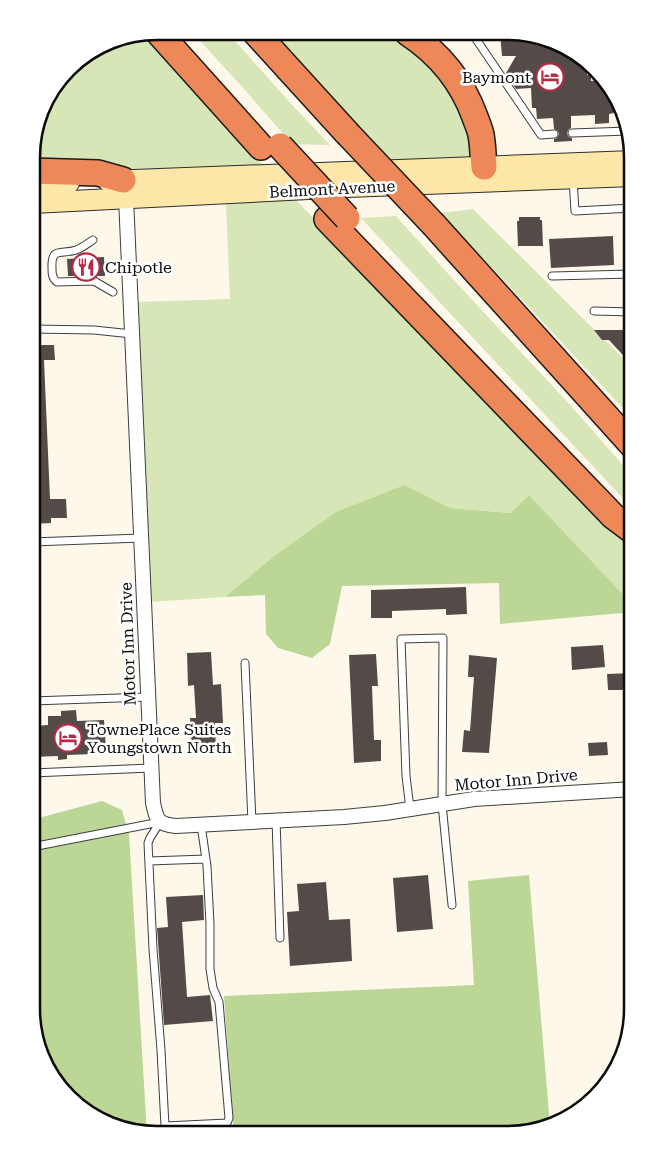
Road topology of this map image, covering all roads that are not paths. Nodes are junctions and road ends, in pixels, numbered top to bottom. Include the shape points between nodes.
1 (166, 40) edge
2 (187, 40) edge
3 (262, 40) edge
4 (418, 40) edge
5 (477, 40) edge
6 (621, 131) edge
7 (572, 133) dead end
8 (554, 134) dead end
9 (270, 146) junction
10 (40, 171) edge
11 (624, 171) edge
12 (624, 172) edge
13 (484, 175) junction
14 (573, 179) junction
15 (40, 184) edge
16 (124, 189) junction
17 (40, 202) edge
18 (624, 208) edge
19 (337, 218) junction
20 (93, 240) dead end
21 (624, 274) edge
22 (552, 276) dead end
23 (114, 292) dead end
24 (594, 311) dead end
25 (624, 312) edge
26 (40, 329) edge
27 (132, 334) junction
28 (624, 436) edge
29 (624, 513) edge
30 (624, 524) edge
31 (141, 538) junction
32 (40, 542) edge
33 (245, 663) dead end
34 (148, 697) junction
35 (40, 701) edge
36 (151, 768) junction
37 (40, 773) edge
38 (624, 790) edge
39 (442, 804) junction
40 (410, 809) junction
41 (276, 820) junction
42 (160, 822) junction
43 (252, 822) junction
44 (201, 825) junction
45 (40, 845) edge
46 (206, 859) junction
47 (149, 861) junction
48 (452, 905) dead end
49 (280, 938) dead end

1 - 9 highway
2 - 9 highway
3 - 28 highway, bridge
4 - 13 highway via 436,55 458,82 471,106 481,136
5 - 8 lane via 541,135
6 - 7 lane
9 - 19 highway, bridge
10 - 16 highway via 98,173
11 - 13 main road, Belmont Avenue
12 - 14 main road, Belmont Avenue
13 - 14 main road, Belmont Avenue
13 - 16 main road, Belmont Avenue
14 - 18 lane via 575,211
15 - 16 main road, Belmont Avenue
16 - 17 main road, Belmont Avenue
16 - 27 street, Motor Inn Drive
19 - 29 highway
19 - 30 highway
20 - 23 lane via 75,251 60,252 52,257 52,276 57,282 94,281
21 - 22 lane
24 - 25 lane
26 - 27 lane
27 - 31 street, Motor Inn Drive
31 - 32 lane
31 - 34 street, Motor Inn Drive
33 - 43 lane
34 - 35 lane
34 - 36 street, Motor Inn Drive
36 - 37 lane
36 - 42 street, Motor Inn Drive via 152,803
38 - 39 street, Motor Inn Drive via 500,797
39 - 40 street, Motor Inn Drive
39 - 40 lane via 443,638 401,639
39 - 48 lane
40 - 41 street, Motor Inn Drive via 344,817
41 - 43 street, Motor Inn Drive
41 - 49 lane
42 - 44 street, Motor Inn Drive via 176,826
42 - 45 lane
42 - 47 lane via 148,843
43 - 44 street, Motor Inn Drive
44 - 46 lane
46 - 47 lane
46 - 47 lane via 210,969 219,1002 229,1118 227,1123 165,1126

